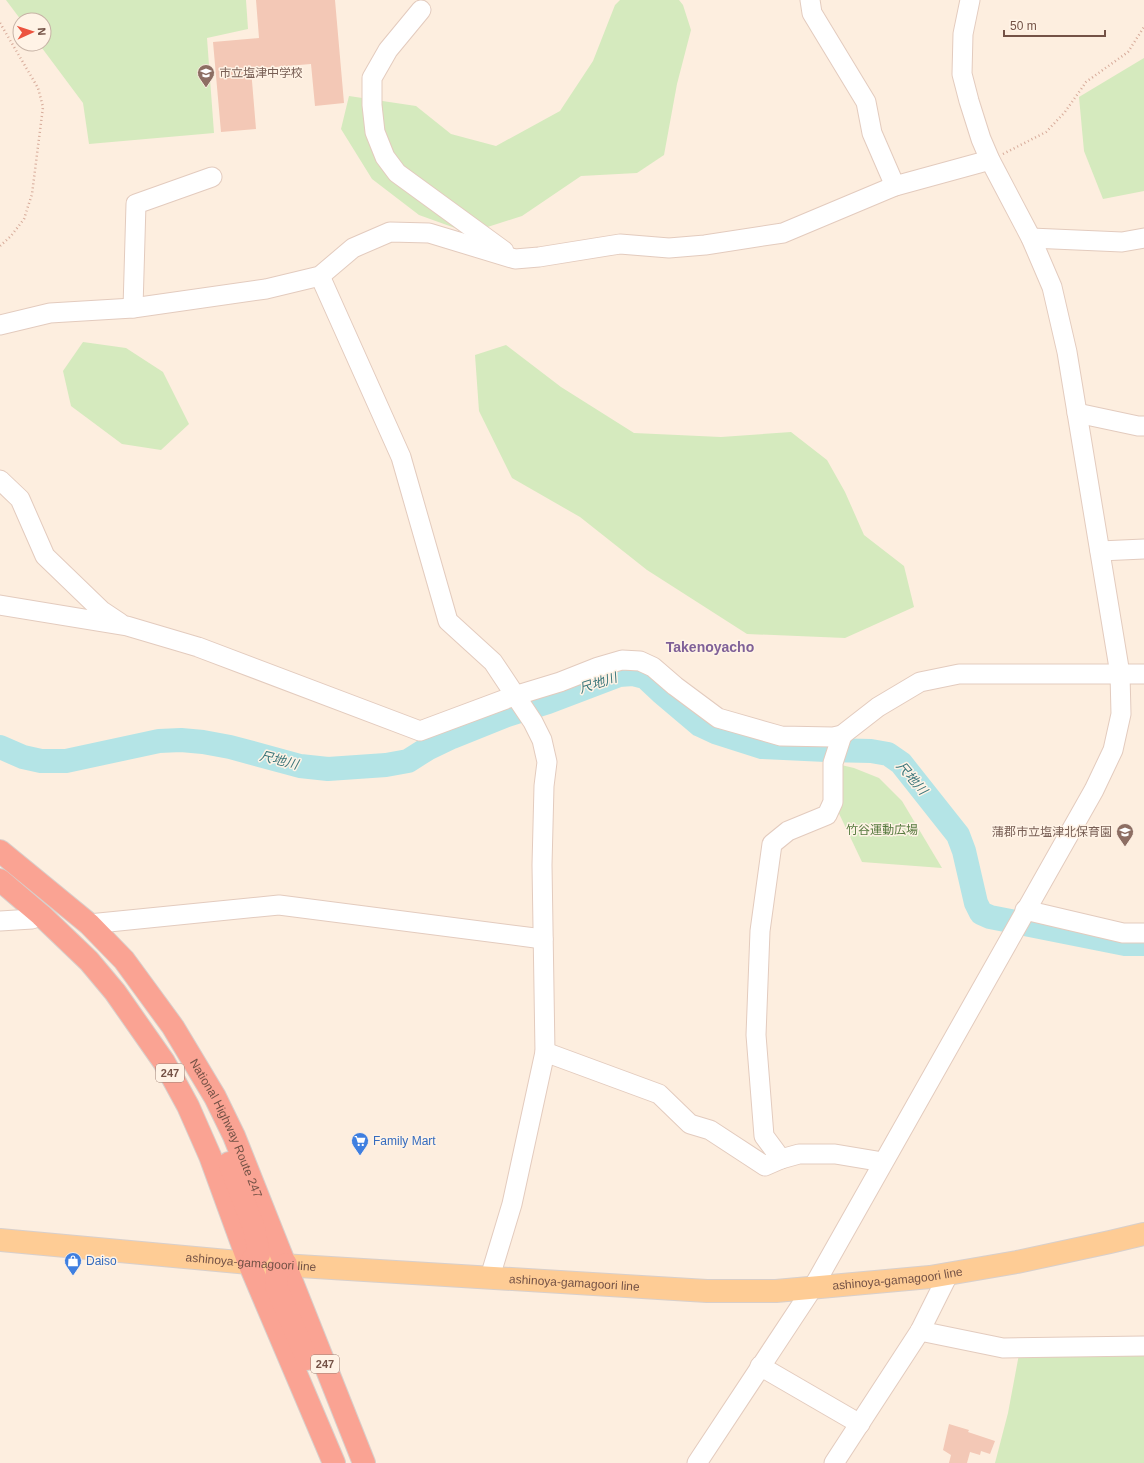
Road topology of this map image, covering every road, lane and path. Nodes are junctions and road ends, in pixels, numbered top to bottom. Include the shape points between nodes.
1 (810, 0) edge
2 (970, 0) edge
3 (421, 10) dead end
4 (0, 23) edge
5 (1144, 27) edge
6 (990, 160) junction
7 (212, 177) dead end
8 (895, 186) junction
9 (1031, 238) junction
10 (1144, 238) edge
11 (0, 246) edge
12 (515, 259) junction
13 (320, 276) junction
14 (133, 308) junction
15 (0, 325) edge
16 (1077, 413) junction
17 (1144, 426) edge
18 (0, 480) edge
19 (1144, 549) edge
20 (1100, 551) junction
21 (0, 605) edge
22 (127, 626) junction
23 (1120, 674) junction
24 (1144, 674) edge
25 (516, 698) junction
26 (839, 744) junction
27 (0, 851) edge
28 (0, 880) edge
29 (1024, 912) junction
30 (41, 915) junction
31 (0, 921) edge
32 (89, 924) junction
33 (1144, 933) edge
34 (543, 939) junction
35 (544, 1052) junction
36 (200, 1073) junction
37 (781, 1159) junction
38 (883, 1162) junction
39 (1144, 1234) edge
40 (0, 1240) edge
41 (249, 1262) junction
42 (286, 1264) junction
43 (948, 1275) junction
44 (490, 1278) junction
45 (812, 1289) junction
46 (920, 1331) junction
47 (1144, 1346) edge
48 (760, 1366) junction
49 (860, 1424) junction
50 (333, 1461) edge
51 (364, 1463) edge
52 (698, 1463) edge
53 (834, 1463) edge

1 - 8 street via 812,14 866,102 872,133
2 - 6 street via 963,34 962,74 968,101
3 - 12 street via 388,50 372,78 375,132 385,157 397,173
4 - 11 path via 38,88 43,107 32,194 24,219
5 - 6 path via 1128,52 1086,82 1065,112 1046,132
6 - 8 street
6 - 9 street
7 - 14 street via 136,204
8 - 12 street via 784,233 669,248 620,244
9 - 10 street via 1122,242
9 - 16 street via 1052,288 1067,352
12 - 13 street via 429,233 390,232 353,248
13 - 14 street via 266,289
13 - 25 street via 401,457 448,621 493,662
14 - 15 street via 50,313
16 - 17 street
16 - 20 street
18 - 22 street via 20,499 45,556 102,611
19 - 20 street
20 - 23 street
21 - 22 street
22 - 25 street via 198,647 420,731
23 - 24 street
23 - 26 street via 959,674 920,682 878,706
23 - 29 street via 1120,714 1112,750 1094,790
25 - 26 street via 622,660 640,662 653,667 718,718 781,736 832,737
25 - 34 street via 542,740 547,762 542,865
26 - 37 street via 833,763 833,802 827,815 788,831 772,844 760,931 756,1036 764,1136
27 - 32 highway, National Highway Route 247 / 247
28 - 30 highway, National Highway Route 247 / 247
29 - 33 street via 1123,933
29 - 38 street
30 - 31 street via 32,919
30 - 41 highway, National Highway Route 247 / 247 via 89,961 115,992 164,1062 188,1106 210,1156
32 - 34 street via 279,905
32 - 36 highway, National Highway Route 247 / 247 via 124,960 173,1027
34 - 35 street
35 - 37 street via 660,1094 690,1124 710,1130 765,1166
35 - 44 street via 512,1204
36 - 41 highway, 247 via 208,1107 254,1228 258,1254
36 - 42 highway, National Highway Route 247 / 247 via 234,1136
37 - 38 street via 799,1154 835,1154
38 - 45 street
39 - 43 main road, ashinoya-gamagoori line
40 - 41 main road, ashinoya-gamagoori line
41 - 42 main road, ashinoya-gamagoori line
41 - 50 highway, National Highway Route 247 / 247
42 - 44 main road, ashinoya-gamagoori line
42 - 50 highway, 247 via 277,1271 276,1286 322,1400 333,1443
42 - 51 highway, National Highway Route 247 / 247
43 - 45 main road, ashinoya-gamagoori line
43 - 46 street
44 - 45 main road, ashinoya-gamagoori line via 707,1291
45 - 48 street
46 - 47 street via 1003,1348
46 - 49 street
48 - 49 street
48 - 52 street
49 - 53 street

